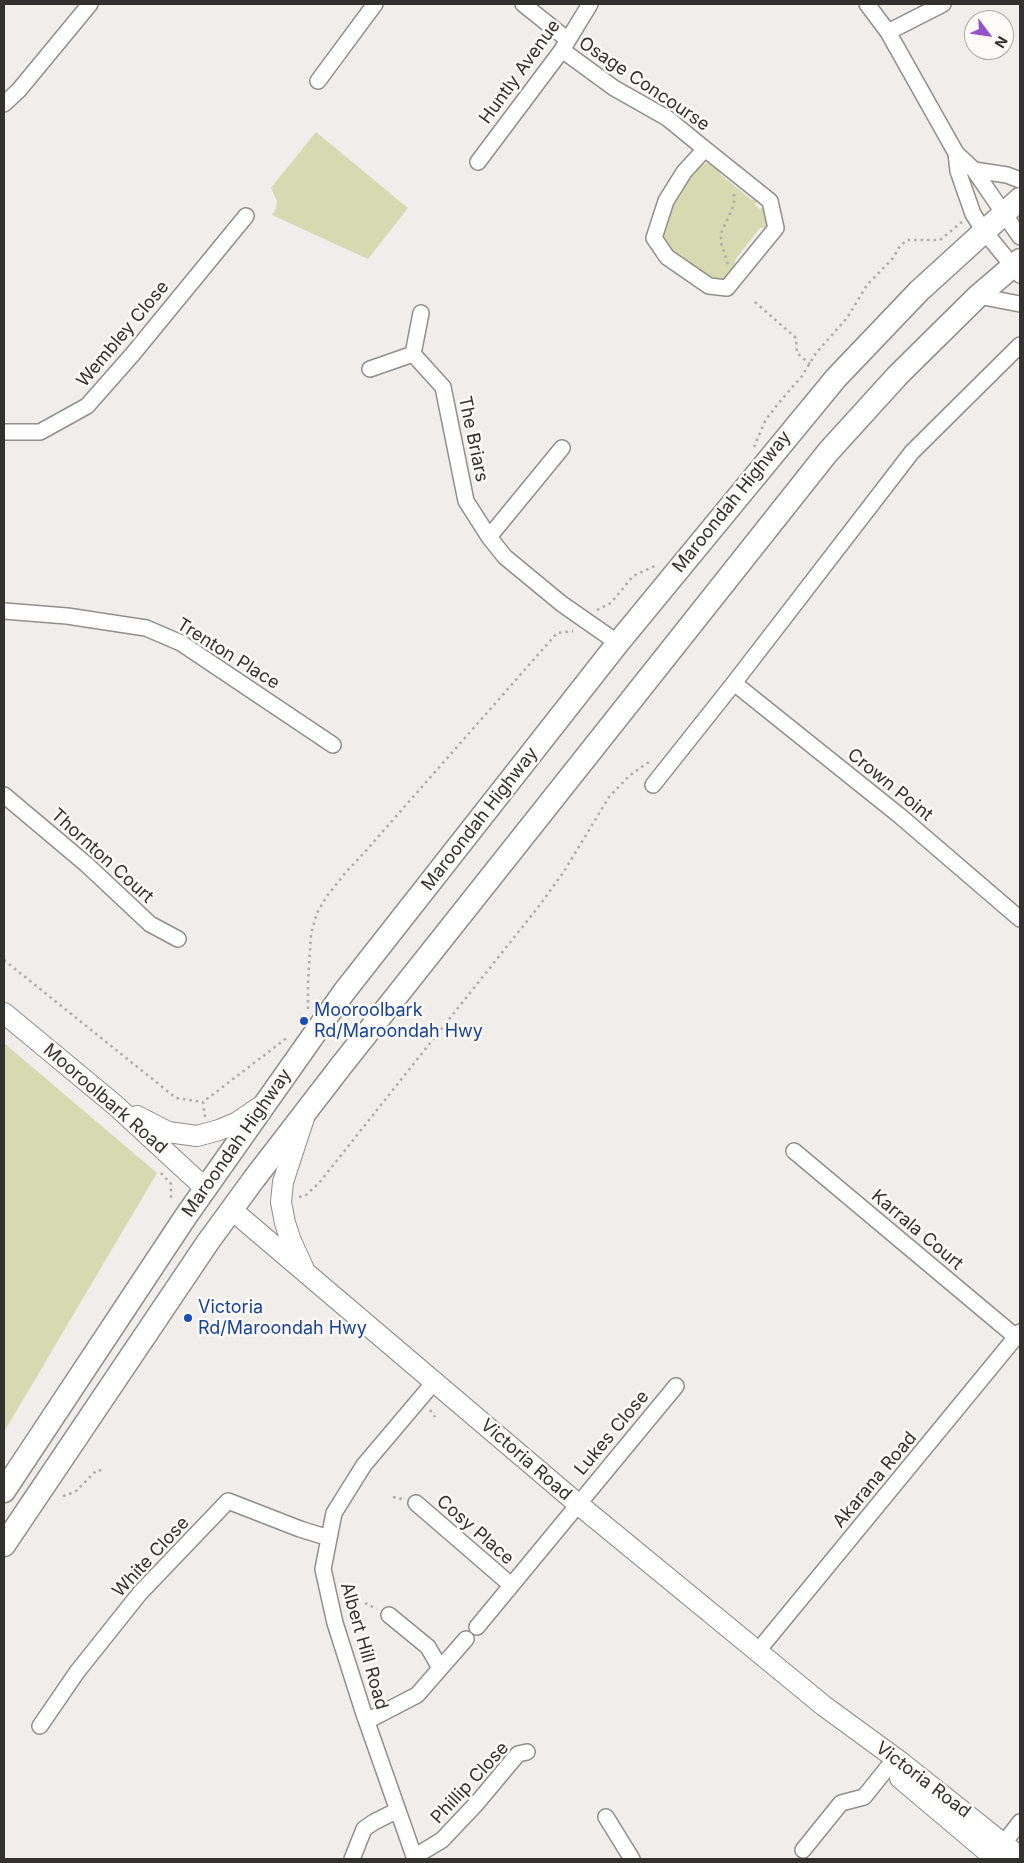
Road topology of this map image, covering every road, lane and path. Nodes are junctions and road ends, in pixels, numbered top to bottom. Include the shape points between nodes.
1 (90, 4) edge
2 (375, 4) edge
3 (523, 4) edge
4 (590, 4) edge
5 (867, 4) edge
6 (943, 4) edge
7 (888, 32) junction
8 (565, 45) junction
9 (318, 81) dead end
10 (4, 104) edge
11 (705, 149) junction
12 (956, 153) junction
13 (478, 162) dead end
14 (974, 170) junction
15 (1020, 180) edge
16 (733, 189) dead end
17 (1020, 199) edge
18 (1003, 214) junction
19 (246, 216) dead end
20 (978, 222) junction
21 (1020, 237) edge
22 (729, 264) dead end
23 (1018, 267) edge
24 (978, 296) junction
25 (756, 302) dead end
26 (1020, 304) edge
27 (421, 313) dead end
28 (1020, 345) edge
29 (413, 354) junction
30 (811, 364) junction
31 (370, 369) dead end
32 (4, 432) edge
33 (562, 448) dead end
34 (750, 454) dead end
35 (489, 537) junction
36 (658, 565) dead end
37 (4, 611) edge
38 (586, 620) junction
39 (618, 643) junction
40 (734, 683) junction
41 (333, 745) dead end
42 (667, 767) junction
43 (653, 785) dead end
44 (4, 795) edge
45 (1020, 919) edge
46 (178, 939) dead end
47 (4, 960) edge
48 (4, 1013) edge
49 (307, 1015) dead end
50 (289, 1036) dead end
51 (203, 1102) junction
52 (265, 1103) junction
53 (115, 1105) junction
54 (306, 1112) junction
55 (207, 1133) junction
56 (794, 1151) dead end
57 (205, 1188) junction
58 (281, 1202) junction
59 (232, 1210) junction
60 (306, 1273) junction
61 (1018, 1334) edge
62 (435, 1381) junction
63 (676, 1386) dead end
64 (430, 1410) dead end
65 (435, 1417) dead end
66 (105, 1471) dead end
67 (4, 1491) edge
68 (63, 1496) dead end
69 (416, 1503) dead end
70 (578, 1504) junction
71 (329, 1538) junction
72 (4, 1545) edge
73 (511, 1585) junction
74 (389, 1615) dead end
75 (477, 1627) dead end
76 (466, 1639) dead end
77 (757, 1652) junction
78 (440, 1668) junction
79 (824, 1706) junction
80 (367, 1721) junction
81 (40, 1726) dead end
82 (527, 1752) dead end
83 (888, 1767) junction
84 (398, 1810) junction
85 (606, 1817) dead end
86 (1020, 1822) edge
87 (802, 1850) dead end
88 (991, 1853) edge
89 (415, 1858) edge
90 (1020, 1858) edge
91 (352, 1859) edge
92 (632, 1859) edge

1 - 10 street
2 - 9 street
3 - 8 street, Osage Concourse
4 - 8 street, Huntly Avenue
5 - 7 street
6 - 7 street
7 - 12 street
8 - 11 street, Osage Concourse via 614,88 667,118
8 - 13 street, Huntly Avenue
11 - 11 street, Osage Concourse via 770,201 776,228 727,288 709,286 667,257 654,238 666,201 684,172
12 - 14 street
12 - 20 street via 958,171
14 - 15 street
14 - 18 street
16 - 22 path via 734,205 721,234
17 - 18 highway, Maroondah Highway
18 - 20 highway, Maroondah Highway
18 - 21 street
19 - 32 street, Wembley Close via 88,406 40,432
20 - 23 street
20 - 30 path via 940,240 907,240 867,285 847,318 816,353
20 - 39 highway, Maroondah Highway via 919,291 836,378
23 - 24 highway, Maroondah Highway
24 - 26 street
24 - 54 highway, Maroondah Highway via 898,375 828,452
25 - 30 path via 796,338 797,353
27 - 29 street
28 - 40 street via 912,452
29 - 31 street
29 - 35 street, The Briars via 443,386 466,501
30 - 34 path via 765,421
33 - 35 street
35 - 38 street, The Briars via 504,557
36 - 38 path via 633,576 611,603 593,612
37 - 41 street, Trenton Place via 67,616 146,628 181,644
38 - 39 street, The Briars
38 - 49 path via 577,630 557,633 327,896 317,912 311,934
39 - 52 highway, Maroondah Highway via 344,992
40 - 42 street
40 - 45 street, Crown Point via 900,816
42 - 43 street
42 - 58 path via 658,761 647,763 609,797 563,874 319,1183 306,1195
44 - 46 street, Thornton Court via 86,864 150,924
47 - 51 path via 176,1098
48 - 53 main road, Mooroolbark Road
50 - 51 path
51 - 55 path
52 - 55 main road via 236,1123
52 - 57 highway, Maroondah Highway
53 - 55 main road via 168,1132 197,1136
53 - 57 main road, Mooroolbark Road
54 - 58 main road via 283,1182
54 - 59 highway, Maroondah Highway
56 - 61 street, Karrala Court
57 - 59 highway
57 - 67 highway, Maroondah Highway
58 - 60 main road via 288,1232
59 - 60 main road, Victoria Road
59 - 72 highway, Maroondah Highway
60 - 62 main road, Victoria Road
61 - 77 street, Akarana Road
62 - 70 main road, Victoria Road
62 - 71 street, Albert Hill Road via 364,1465 334,1513
63 - 70 street, Lukes Close
64 - 65 path
66 - 68 path via 97,1470 75,1492
69 - 73 street, Cosy Place
70 - 73 street, Cosy Place
70 - 77 main road, Victoria Road
71 - 80 street, Albert Hill Road via 323,1569 335,1623
71 - 81 street, White Close via 228,1502 140,1593 77,1672
73 - 75 street, Cosy Place
74 - 78 street via 428,1647
76 - 78 street
77 - 79 main road, Victoria Road
78 - 80 street via 417,1695
79 - 83 main road, Victoria Road
79 - 88 main road, Victoria Road via 902,1763
80 - 84 street, Albert Hill Road
82 - 89 street, Phillip Close via 518,1754 442,1840
83 - 87 street via 864,1797 841,1803
83 - 88 main road, Victoria Road
84 - 89 street, Albert Hill Road
84 - 91 street via 364,1829
85 - 92 street
86 - 88 street
88 - 90 main road, Victoria Road

